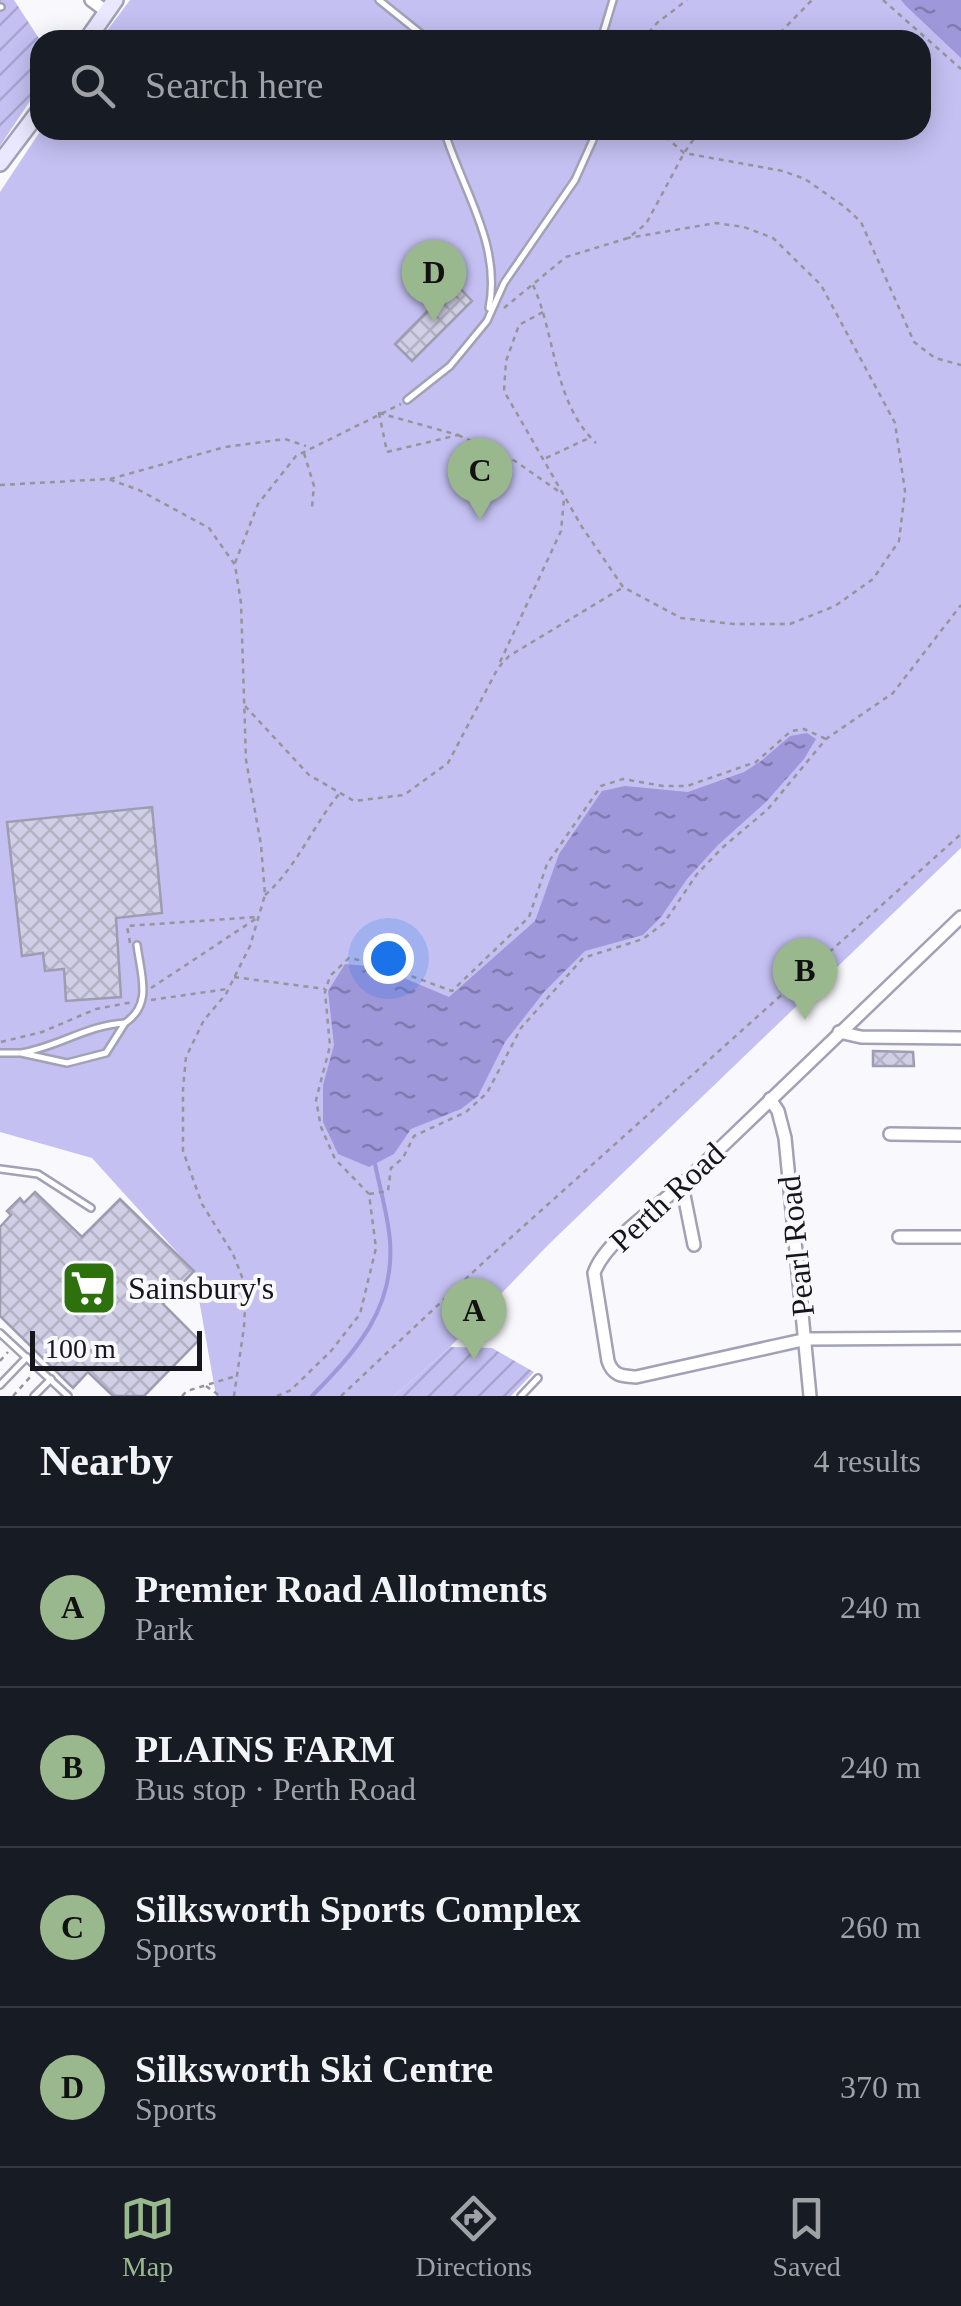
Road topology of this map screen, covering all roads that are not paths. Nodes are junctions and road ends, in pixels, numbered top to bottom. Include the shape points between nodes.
1 (91, 0) edge
2 (379, 0) edge
3 (614, 0) edge
4 (111, 6) edge
5 (94, 30) edge
6 (416, 30) edge
7 (604, 30) edge
8 (30, 123) edge
9 (448, 140) edge
10 (594, 140) edge
11 (0, 163) edge
12 (487, 321) junction
13 (407, 400) road end
14 (961, 917) edge
15 (137, 945) road end
16 (125, 1024) junction
17 (840, 1032) junction
18 (961, 1038) edge
19 (1, 1042) edge
20 (2, 1053) edge
21 (21, 1053) junction
22 (770, 1098) junction
23 (890, 1134) dead end
24 (961, 1135) edge
25 (0, 1168) edge
26 (682, 1185) junction
27 (91, 1208) dead end
28 (961, 1237) edge
29 (899, 1238) dead end
30 (694, 1245) dead end
31 (0, 1334) edge
32 (961, 1338) edge
33 (806, 1339) junction
34 (27, 1357) junction
35 (538, 1378) dead end
36 (51, 1379) junction
37 (0, 1385) edge
38 (34, 1396) edge
39 (68, 1396) edge
40 (521, 1396) edge
41 (810, 1396) edge

1 - 4 street
2 - 6 lane
3 - 7 lane
4 - 5 street
8 - 11 street
9 - 12 lane via 488,242 494,288
10 - 12 lane
12 - 13 lane via 450,366
14 - 17 street, Perth Road
15 - 16 lane via 143,997 138,1014
16 - 21 lane via 105,1024
16 - 21 lane via 106,1053 67,1063
17 - 18 street
17 - 22 street, Perth Road
19 - 20 lane
20 - 21 lane
22 - 26 street, Perth Road
22 - 33 street, Pearl Road via 784,1138
23 - 24 street
25 - 27 lane via 38,1174
26 - 30 street
26 - 33 street, Perth Road via 594,1272 611,1370 636,1377
28 - 29 street
31 - 34 lane
32 - 33 street
33 - 41 street, Pearl Road
34 - 36 lane
34 - 37 lane
35 - 40 lane
36 - 38 lane
36 - 39 lane

